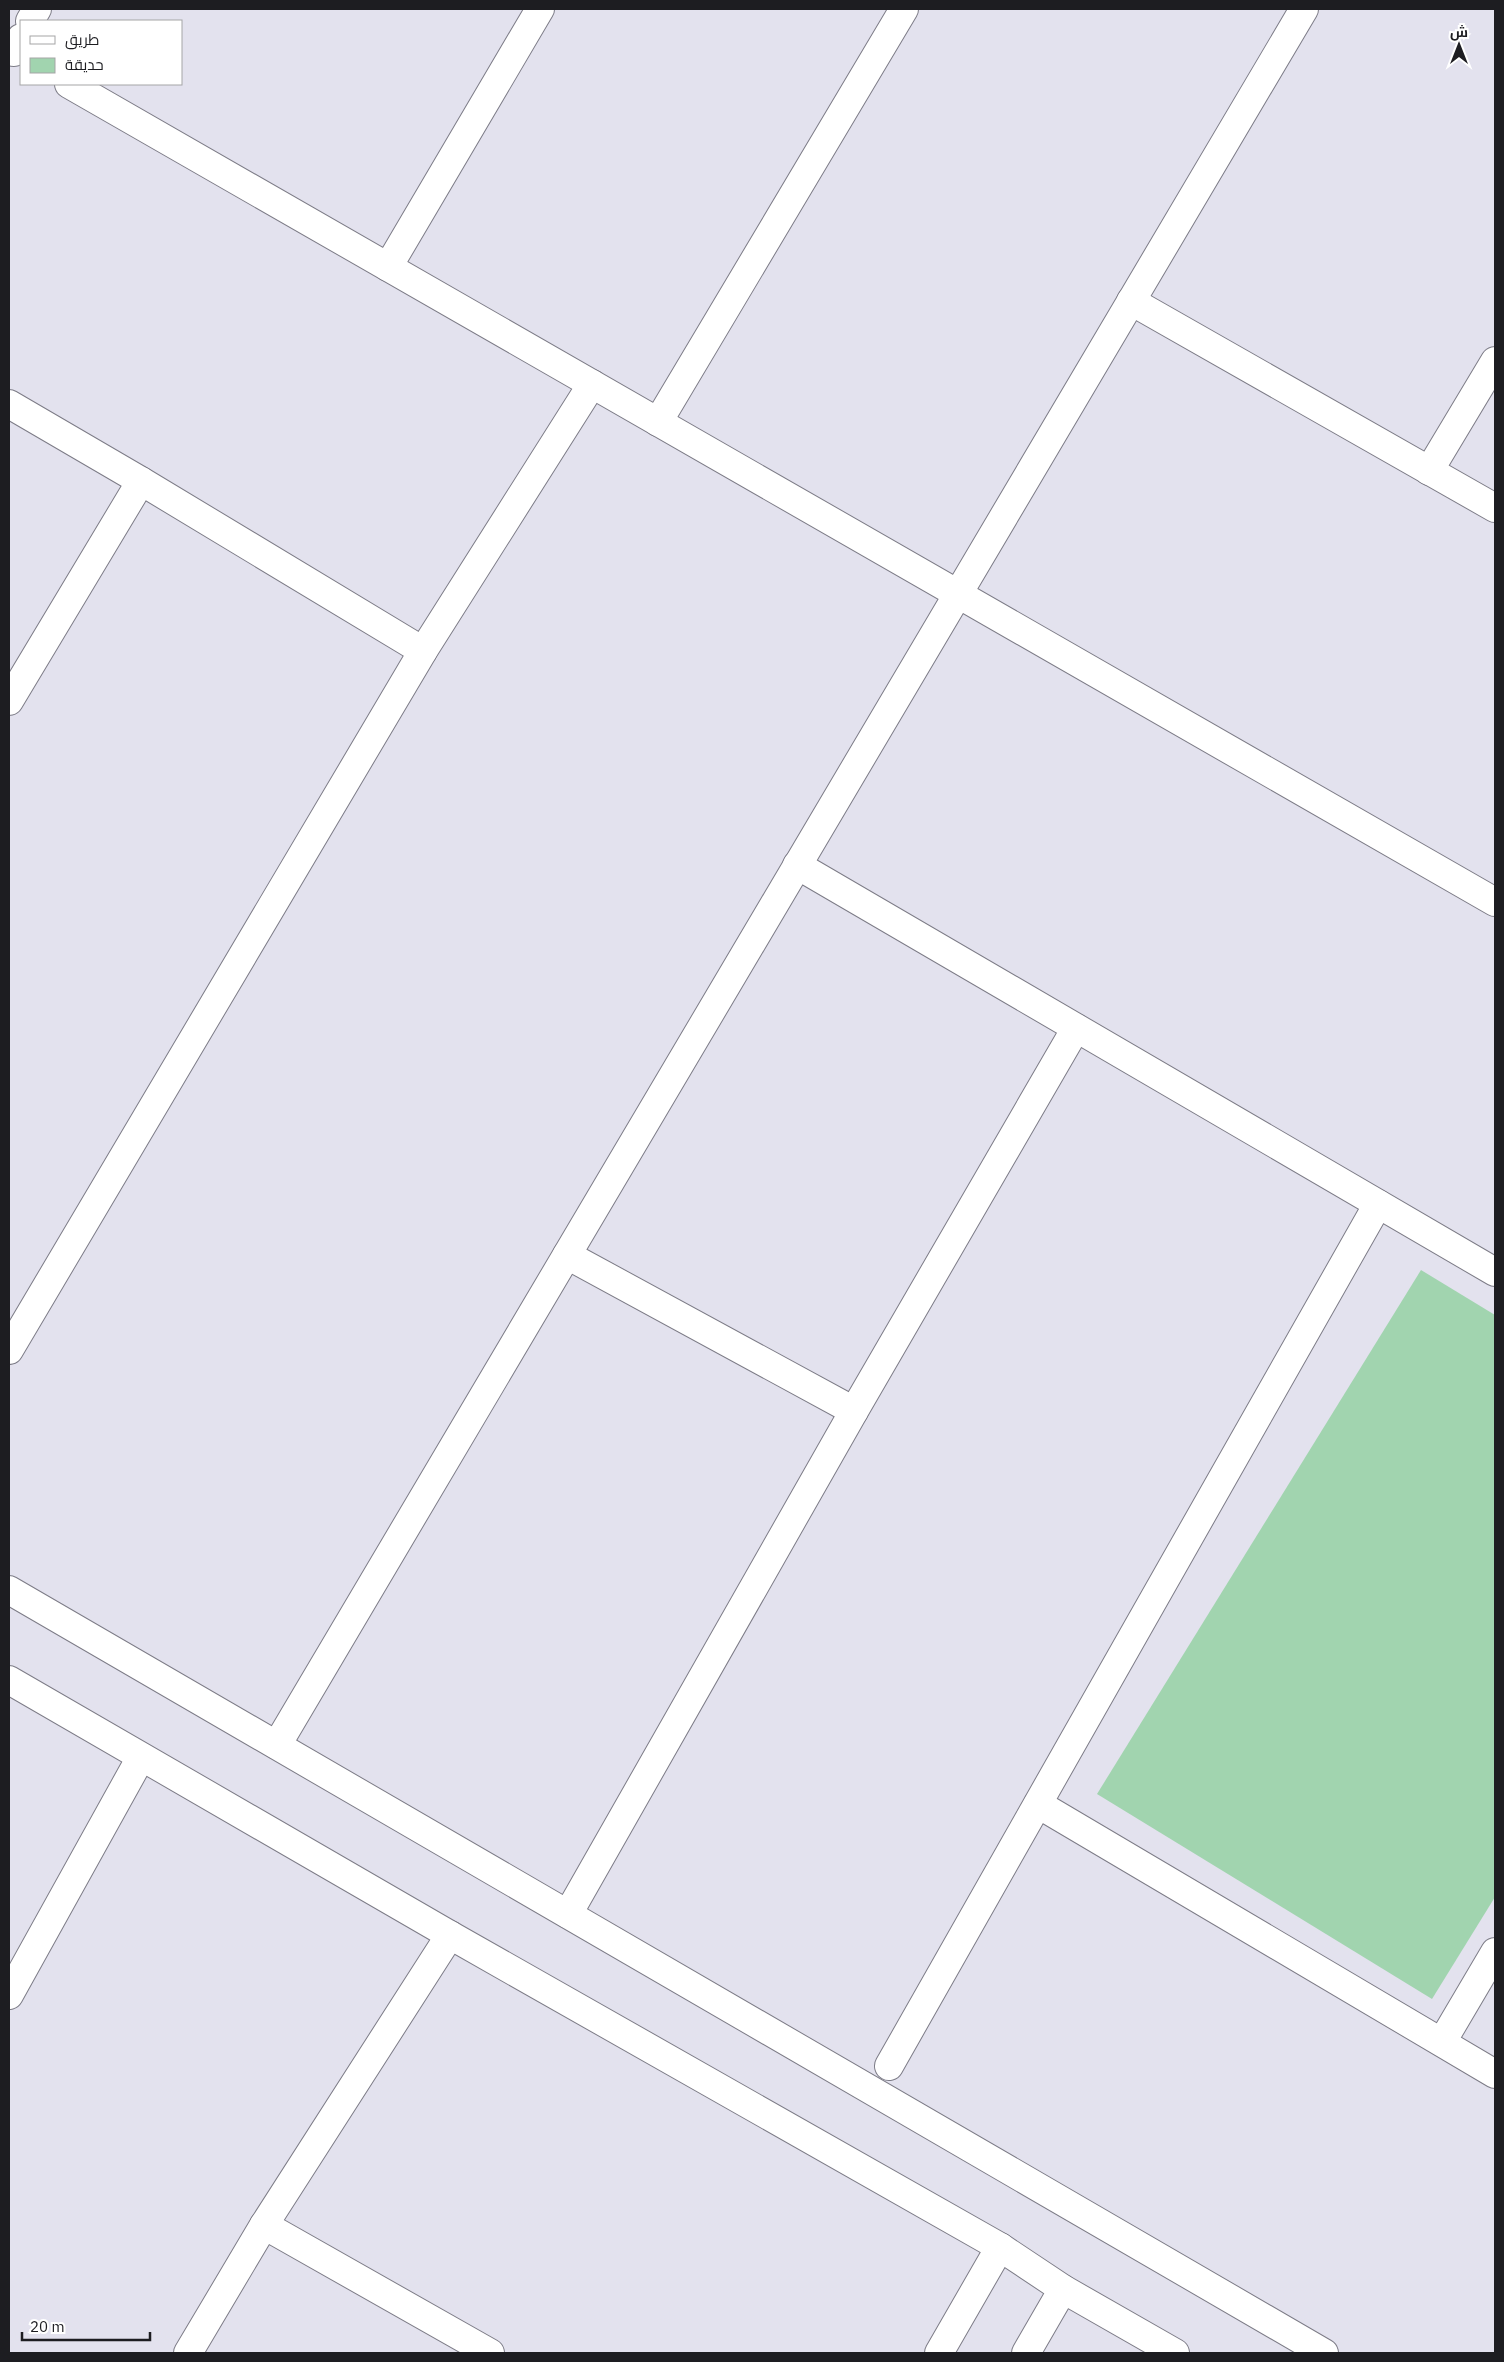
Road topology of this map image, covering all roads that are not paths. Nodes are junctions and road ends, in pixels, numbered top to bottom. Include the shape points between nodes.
1 (37, 9) edge
2 (540, 9) edge
3 (904, 9) edge
4 (1304, 9) edge
5 (31, 20) edge
6 (71, 85) edge
7 (388, 267) junction
8 (1131, 301) junction
9 (1495, 361) edge
10 (592, 384) junction
11 (9, 404) edge
12 (658, 422) junction
13 (1429, 471) junction
14 (141, 481) junction
15 (1495, 508) edge
16 (958, 594) junction
17 (423, 651) junction
18 (9, 701) edge
19 (797, 865) junction
20 (1495, 902) edge
21 (1076, 1028) junction
22 (1378, 1204) junction
23 (567, 1255) junction
24 (1495, 1272) edge
25 (9, 1350) edge
26 (854, 1411) junction
27 (9, 1590) edge
28 (9, 1680) edge
29 (277, 1744) junction
30 (141, 1757) junction
31 (1038, 1804) junction
32 (568, 1914) junction
33 (450, 1935) junction
34 (1495, 1952) edge
35 (9, 1995) edge
36 (1442, 2042) junction
37 (889, 2066) dead end
38 (1495, 2074) edge
39 (264, 2226) junction
40 (1000, 2247) junction
41 (1063, 2289) junction
42 (188, 2353) edge
43 (490, 2353) edge
44 (939, 2353) edge
45 (1026, 2353) edge
46 (1175, 2353) edge
47 (1324, 2353) edge

1 - 5 street
2 - 7 street
3 - 12 street
4 - 8 street
6 - 7 street
7 - 10 street
8 - 13 street
8 - 16 street
9 - 13 street
10 - 12 street
10 - 17 street
11 - 14 street
12 - 16 street
13 - 15 street
14 - 17 street
14 - 18 street
16 - 19 street
16 - 20 street
17 - 25 street
19 - 21 street
19 - 23 street
21 - 22 street
21 - 26 street
22 - 24 street
22 - 31 street
23 - 26 street
23 - 29 street
26 - 32 street
27 - 29 street
28 - 30 street
29 - 32 street
30 - 33 street
30 - 35 street
31 - 36 street
31 - 37 street
32 - 47 street
33 - 39 street
33 - 40 street
34 - 36 street
36 - 38 street
39 - 42 street
39 - 43 street
40 - 41 street
40 - 44 street
41 - 45 street
41 - 46 street

